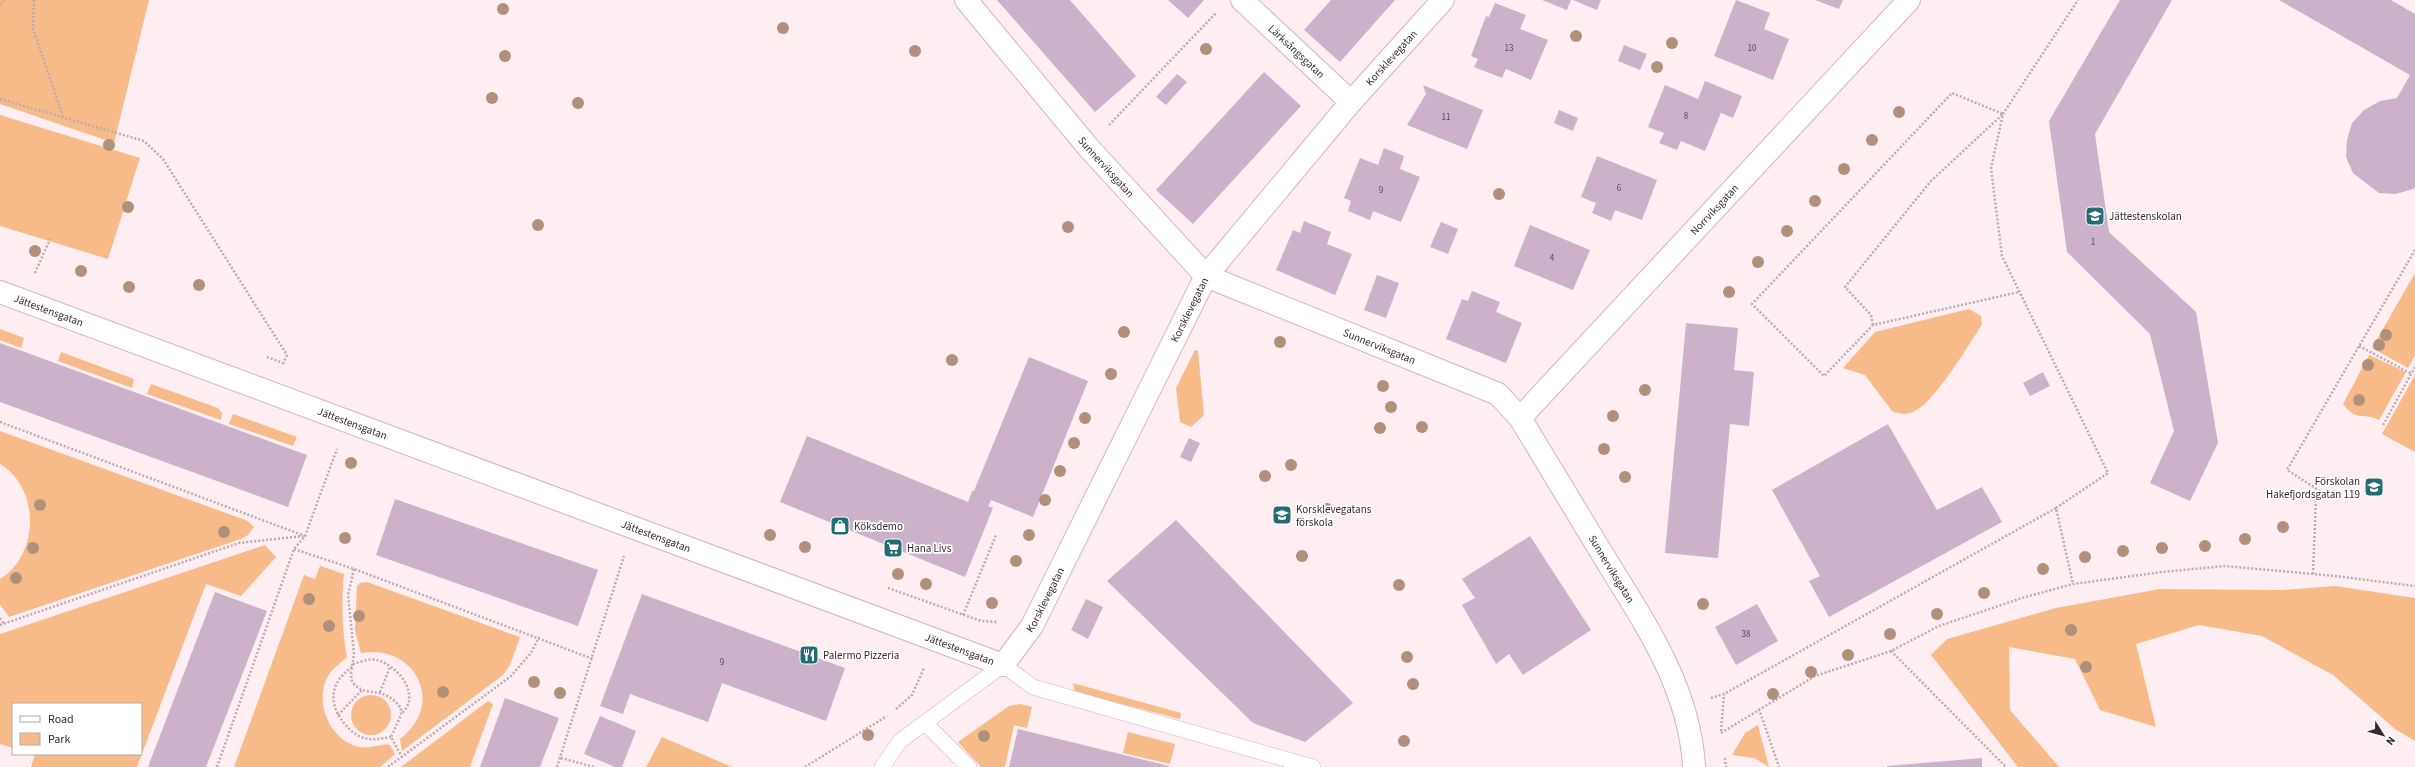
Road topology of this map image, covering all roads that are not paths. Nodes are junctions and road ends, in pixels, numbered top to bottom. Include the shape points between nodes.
1 (966, 0) edge
2 (1242, 0) edge
3 (1443, 0) edge
4 (1909, 0) edge
5 (1351, 102) junction
6 (1206, 276) junction
7 (0, 292) edge
8 (1520, 418) junction
9 (1003, 665) junction
10 (925, 723) junction
11 (882, 767) edge
12 (969, 767) edge
13 (1314, 767) edge
14 (1694, 767) edge

1 - 6 street, Sunnerviksgatan via 1088,147
2 - 5 street, Lärksångsgatan
3 - 5 street, Korsklevegatan
4 - 8 street, Norrviksgatan
5 - 6 street, Korsklevegatan
6 - 8 street, Sunnerviksgatan via 1498,394
6 - 9 street, Korsklevegatan via 1032,626
7 - 9 street, Jättestensgatan
8 - 14 street, Sunnerviksgatan via 1658,645 1685,708
9 - 10 lane
9 - 13 lane, Jättestensgatan via 1033,687
10 - 11 lane via 900,741
10 - 12 lane

